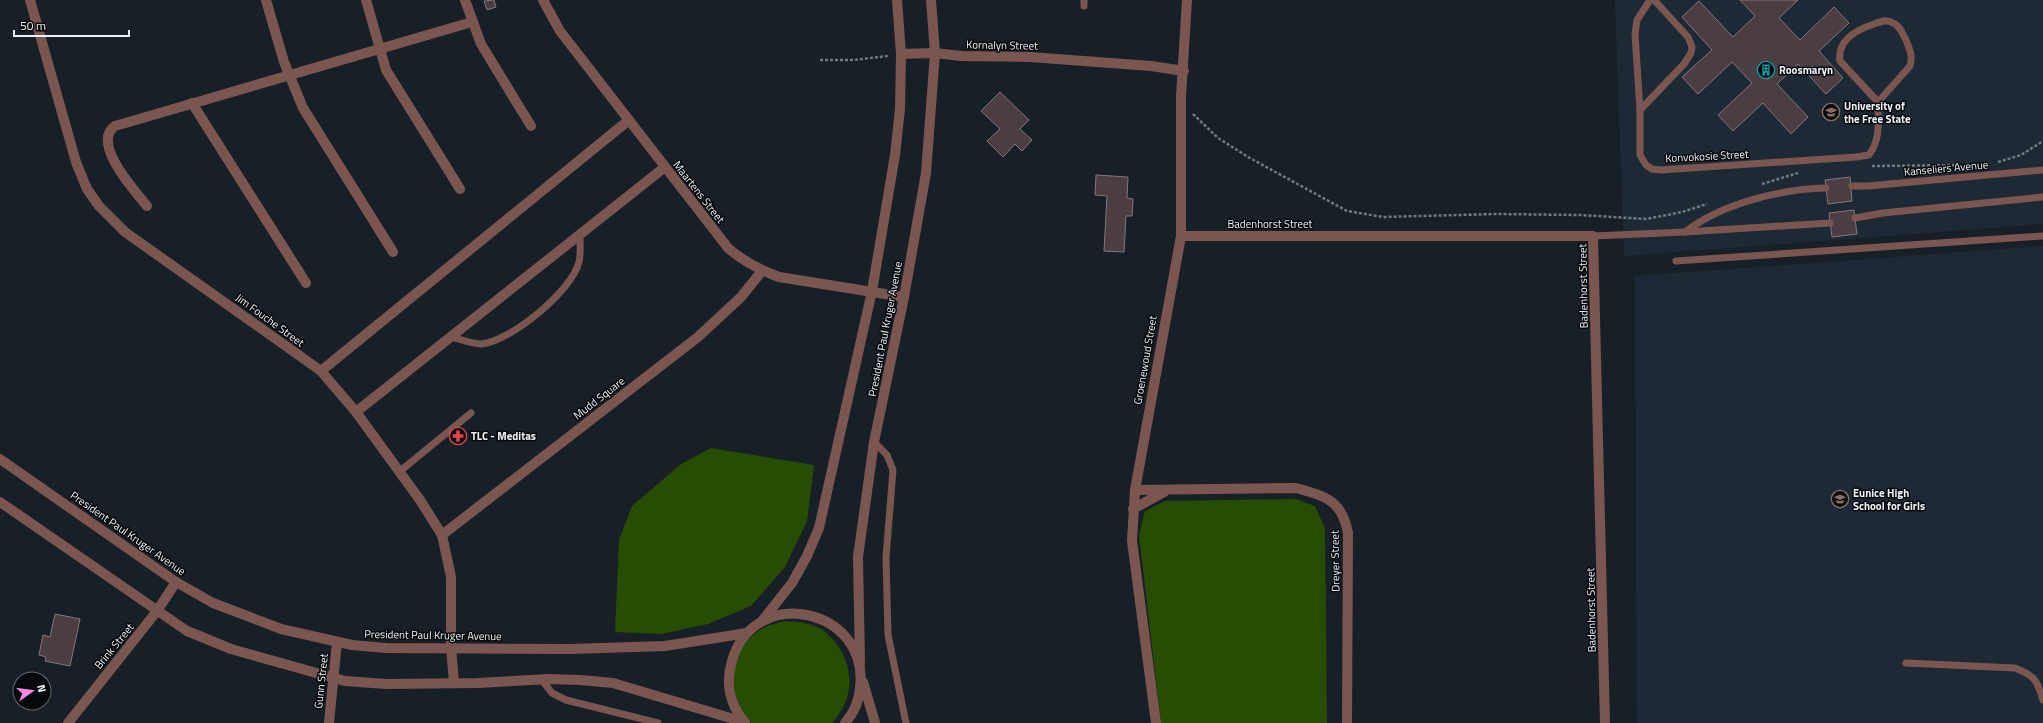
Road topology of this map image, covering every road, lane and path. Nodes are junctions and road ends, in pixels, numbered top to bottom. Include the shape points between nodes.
1 (30, 0) edge
2 (266, 0) edge
3 (366, 0) edge
4 (543, 0) edge
5 (897, 0) edge
6 (931, 0) edge
7 (1187, 0) edge
8 (1650, 0) edge
9 (1654, 0) edge
10 (468, 1) edge
11 (472, 22) junction
12 (378, 48) junction
13 (935, 53) junction
14 (901, 54) junction
15 (820, 60) dead end
16 (1184, 71) junction
17 (288, 75) junction
18 (1878, 102) junction
19 (192, 103) junction
20 (1183, 104) junction
21 (1640, 110) junction
22 (629, 120) junction
23 (531, 126) dead end
24 (2043, 141) edge
25 (1992, 162) dead end
26 (1965, 165) dead end
27 (1868, 166) dead end
28 (665, 167) junction
29 (2043, 170) edge
30 (1801, 172) dead end
31 (1760, 185) dead end
32 (1852, 186) dead end
33 (1826, 188) dead end
34 (460, 189) dead end
35 (2043, 198) edge
36 (1713, 202) dead end
37 (147, 206) dead end
38 (1855, 218) dead end
39 (1830, 222) dead end
40 (1685, 232) junction
41 (580, 234) junction
42 (1181, 236) junction
43 (1593, 236) junction
44 (2043, 236) edge
45 (393, 252) dead end
46 (1676, 261) dead end
47 (762, 271) junction
48 (306, 283) dead end
49 (872, 292) junction
50 (904, 297) junction
51 (451, 337) junction
52 (321, 371) junction
53 (356, 412) junction
54 (471, 413) dead end
55 (874, 442) junction
56 (0, 459) edge
57 (399, 472) junction
58 (1135, 490) junction
59 (1166, 491) junction
60 (0, 502) edge
61 (1133, 509) junction
62 (442, 535) junction
63 (176, 582) junction
64 (157, 611) junction
65 (762, 621) junction
66 (747, 633) junction
67 (337, 642) junction
68 (451, 647) junction
69 (860, 663) junction
70 (1906, 663) dead end
71 (333, 678) junction
72 (862, 678) junction
73 (541, 679) junction
74 (454, 683) junction
75 (2043, 700) edge
76 (745, 722) edge
77 (68, 723) edge
78 (329, 723) edge
79 (658, 723) edge
80 (845, 723) edge
81 (875, 723) edge
82 (906, 723) edge
83 (1156, 723) edge
84 (1347, 723) edge
85 (1605, 723) edge

1 - 52 street, Jim Fouche Street via 76,162 87,189 99,206 125,232
2 - 17 street
3 - 12 street
4 - 22 street, Maartens Street via 560,31
5 - 14 street, President Paul Kruger Avenue
6 - 13 street, President Paul Kruger Avenue
7 - 16 street, Groenewoud Street
8 - 21 lane, Konvokosie Street via 1637,20 1634,34
9 - 21 lane via 1688,37 1692,47 1684,64
10 - 11 street
11 - 12 street
11 - 23 street via 481,44
12 - 17 street
12 - 34 street via 386,70
13 - 14 street, Kornalyn Street
13 - 16 street, Kornalyn Street via 1030,57
13 - 50 street, President Paul Kruger Avenue via 926,173
14 - 15 path via 854,60
14 - 49 street, President Paul Kruger Avenue via 896,155
16 - 20 street, Groenewoud Street
17 - 19 street
17 - 45 street via 302,108
18 - 18 lane via 1840,61 1839,53 1848,38 1856,31 1885,20 1899,26 1911,50 1912,60 1910,66
18 - 21 lane, Konvokosie Street via 1878,132 1875,146 1869,154 1685,169 1652,169 1646,165 1640,155
19 - 37 street via 109,130 109,148 120,172
19 - 48 street
20 - 36 path via 1218,138 1347,211 1383,217 1496,214 1646,219 1682,212
20 - 42 street, Groenewoud Street
22 - 28 street, Maartens Street
22 - 52 street
24 - 25 path via 2022,155
26 - 27 path
28 - 41 street
28 - 47 street, Maartens Street via 728,248 742,260
29 - 32 lane, Kanseliers Avenue
30 - 31 path
33 - 40 lane via 1784,192 1732,206 1699,221
35 - 38 lane via 1883,213
39 - 40 lane
40 - 43 lane
41 - 51 street
41 - 51 lane via 579,262 569,282 547,305 514,332 497,341 480,344
42 - 43 street, Badenhorst Street
42 - 58 street, Groenewoud Street
43 - 85 street, Badenhorst Street
44 - 46 lane
47 - 49 street, Maartens Street via 779,277
47 - 62 street, Mudd Square via 736,302 698,337
49 - 50 street, Maartens Street
49 - 65 street, President Paul Kruger Avenue via 819,528 792,583
50 - 55 street, President Paul Kruger Avenue
51 - 53 street
52 - 53 street, Jim Fouche Street
53 - 57 street, Jim Fouche Street
54 - 57 lane
55 - 69 street, President Paul Kruger Avenue via 858,556
55 - 82 lane via 887,455 892,470 886,557 888,635
56 - 63 street, President Paul Kruger Avenue
57 - 62 street, Jim Fouche Street
58 - 59 street, Dreyer Street
58 - 61 street, Groenewoud Street
59 - 61 street, Dreyer Street
59 - 84 street, Dreyer Street via 1296,488 1318,494 1336,504 1345,518 1348,533
60 - 64 street
61 - 83 street, Groenewoud Street via 1132,541
62 - 68 street, Jim Fouche Street via 451,577
63 - 64 street, Brink Street
63 - 67 street, President Paul Kruger Avenue via 213,603 281,629
64 - 71 street via 187,631 231,649
64 - 77 street, Brink Street
65 - 66 street
65 - 69 street via 785,613 809,614 832,624 849,641
66 - 68 street, President Paul Kruger Avenue via 665,646 570,649
66 - 76 street via 734,651 728,672 730,694 738,714
67 - 68 street, President Paul Kruger Avenue via 386,648
67 - 71 street, Gunn Street
68 - 74 street, Jim Fouche Street
69 - 72 street
70 - 75 lane via 2015,668 2031,674 2038,683
71 - 74 street via 386,684
71 - 78 street, Gunn Street
72 - 80 street via 859,699
72 - 81 street
73 - 74 street
73 - 76 street via 613,683
73 - 79 lane via 552,693 566,700

